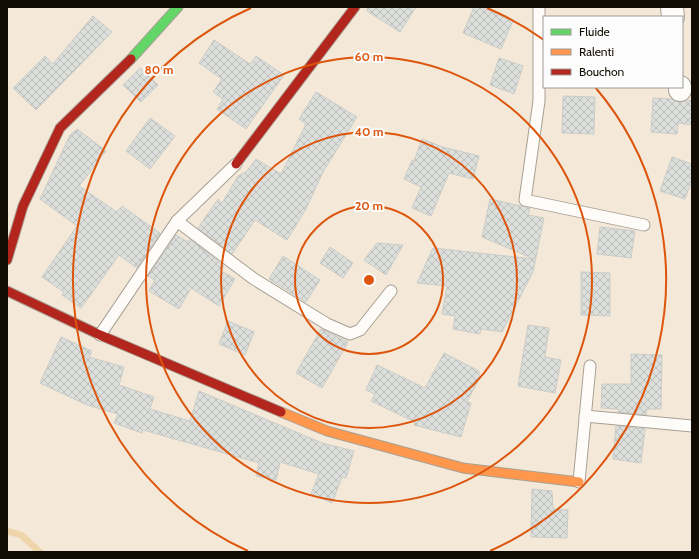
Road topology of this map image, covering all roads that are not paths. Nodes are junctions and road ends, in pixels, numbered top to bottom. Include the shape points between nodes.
1 (178, 7) edge
2 (355, 7) edge
3 (539, 7) edge
4 (236, 164) joint
5 (177, 221) junction
6 (644, 225) dead end
7 (7, 260) edge
8 (7, 291) edge
9 (391, 292) dead end
10 (100, 335) junction
11 (590, 366) dead end
12 (585, 416) junction
13 (692, 426) edge
14 (579, 482) joint

1 - 7 street via 122,69 60,128 23,206
2 - 4 street
3 - 6 lane via 538,101 525,200
4 - 5 lane
5 - 9 lane via 254,279 327,324 350,334 360,330
5 - 10 lane
8 - 10 street
10 - 14 street via 327,431 463,468
11 - 12 lane
12 - 13 lane
12 - 14 lane

